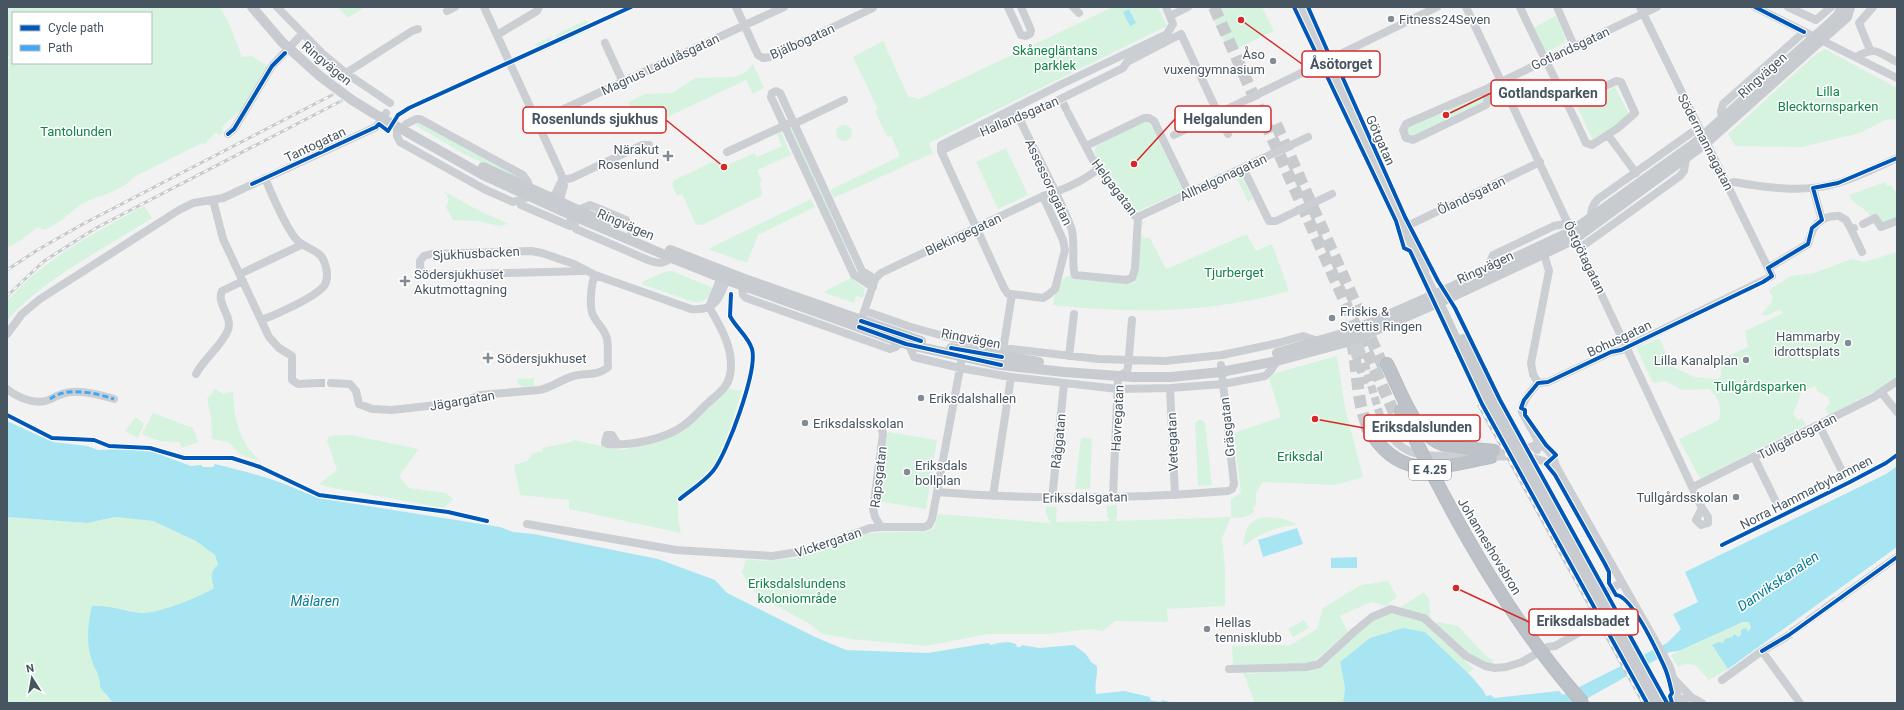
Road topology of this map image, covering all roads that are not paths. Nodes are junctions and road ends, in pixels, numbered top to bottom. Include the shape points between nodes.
1 (252, 7) edge
2 (260, 7) edge
3 (276, 7) edge
4 (456, 7) edge
5 (484, 7) edge
6 (527, 7) edge
7 (538, 7) edge
8 (736, 7) edge
9 (784, 7) edge
10 (873, 7) edge
11 (1008, 7) edge
12 (1021, 7) edge
13 (1166, 7) edge
14 (1188, 7) edge
15 (1297, 7) edge
16 (1303, 7) edge
17 (1437, 7) edge
18 (1466, 7) edge
19 (1520, 7) edge
20 (1556, 7) edge
21 (1656, 7) edge
22 (1755, 7) edge
23 (1788, 7) edge
24 (1831, 7) edge
25 (1842, 7) edge
26 (1850, 7) edge
27 (1867, 9) edge
28 (1642, 10) edge
29 (447, 11) dead end
30 (1800, 13) junction
31 (1170, 16) junction
32 (527, 17) junction
33 (745, 25) junction
34 (418, 29) dead end
35 (1804, 32) junction
36 (302, 34) junction
37 (496, 35) junction
38 (1818, 38) junction
39 (605, 43) dead end
40 (291, 46) junction
41 (1574, 46) junction
42 (1870, 50) junction
43 (1856, 57) junction
44 (1545, 60) junction
45 (1326, 61) junction
46 (1897, 62) edge
47 (346, 73) junction
48 (1897, 78) edge
49 (1502, 81) junction
50 (623, 82) junction
51 (1484, 90) junction
52 (844, 100) dead end
53 (390, 103) dead end
54 (1568, 104) junction
55 (1068, 113) tunnel mouth
56 (1218, 113) junction
57 (384, 116) junction
58 (1019, 118) junction
59 (1722, 119) junction
60 (536, 122) junction
61 (793, 123) junction
62 (402, 125) junction
63 (784, 126) junction
64 (228, 134) dead end
65 (1228, 134) dead end
66 (1608, 134) junction
67 (1174, 135) dead end
68 (1702, 136) junction
69 (1308, 137) dead end
70 (649, 145) dead end
71 (1086, 146) junction
72 (941, 148) junction
73 (727, 152) dead end
74 (1897, 158) edge
75 (1540, 162) junction
76 (1243, 168) junction
77 (1098, 169) junction
78 (1636, 173) junction
79 (266, 178) junction
80 (562, 180) junction
81 (1728, 184) junction
82 (1813, 188) junction
83 (529, 192) junction
84 (1055, 192) junction
85 (1189, 193) junction
86 (1332, 194) dead end
87 (827, 196) junction
88 (1042, 196) junction
89 (213, 200) junction
90 (818, 200) junction
91 (519, 201) junction
92 (555, 203) junction
93 (574, 212) junction
94 (1138, 217) junction
95 (1591, 218) junction
96 (1822, 220) junction
97 (1897, 221) edge
98 (1863, 224) dead end
99 (575, 226) junction
100 (1405, 227) junction
101 (976, 228) junction
102 (1574, 235) junction
103 (301, 245) junction
104 (852, 250) junction
105 (1542, 250) junction
106 (1862, 252) dead end
107 (844, 254) junction
108 (672, 258) junction
109 (1489, 269) junction
110 (584, 271) junction
111 (1074, 272) joint
112 (1770, 272) junction
113 (595, 275) junction
114 (725, 275) junction
115 (241, 277) junction
116 (874, 283) junction
117 (742, 285) junction
118 (1012, 294) junction
119 (1439, 297) junction
120 (709, 307) junction
121 (864, 311) junction
122 (1074, 314) dead end
123 (262, 320) junction
124 (1132, 320) dead end
125 (860, 324) junction
126 (7, 334) edge
127 (1352, 337) junction
128 (1318, 341) junction
129 (905, 344) junction
130 (1358, 352) tunnel mouth
131 (963, 354) junction
132 (1002, 356) junction
133 (1069, 356) junction
134 (1130, 361) junction
135 (1277, 361) junction
136 (1385, 365) tunnel mouth
137 (960, 368) junction
138 (1221, 369) junction
139 (196, 374) dead end
140 (1123, 374) junction
141 (1011, 377) junction
142 (1897, 381) edge
143 (317, 383) tunnel mouth
144 (331, 383) tunnel mouth
145 (1538, 383) junction
146 (1064, 384) junction
147 (1223, 384) junction
148 (1170, 388) junction
149 (7, 389) edge
150 (1118, 389) junction
151 (1881, 392) junction
152 (114, 399) dead end
153 (1897, 412) edge
154 (1396, 417) tunnel mouth
155 (1376, 425) tunnel mouth
156 (1819, 425) junction
157 (881, 426) dead end
158 (1508, 433) junction
159 (1413, 434) junction
160 (617, 443) dead end
161 (1541, 447) junction
162 (1493, 454) junction
163 (1754, 457) junction
164 (1539, 459) junction
165 (1558, 471) junction
166 (1843, 473) dead end
167 (1693, 487) junction
168 (1232, 489) joint
169 (937, 492) junction
170 (1175, 495) junction
171 (993, 496) junction
172 (1113, 498) junction
173 (1052, 499) junction
174 (1777, 504) dead end
175 (1702, 508) dead end
176 (527, 524) dead end
177 (880, 526) junction
178 (1897, 557) edge
179 (1622, 582) junction
180 (1762, 651) junction
181 (1229, 669) dead end
182 (1675, 680) junction
183 (1722, 680) dead end
184 (1691, 697) junction
185 (1678, 702) edge
186 (1574, 703) edge
187 (1583, 703) edge
188 (1653, 703) edge
189 (1662, 703) edge
190 (1669, 703) edge
191 (1702, 703) edge
192 (1800, 703) edge

1 - 40 main road, Ringvägen
2 - 40 main road, Ringvägen
3 - 36 street, Ringvägen
4 - 29 street
5 - 37 street
6 - 32 street
7 - 32 street via 537,11
8 - 33 street
9 - 33 street, Magnus Ladulåsgatan
10 - 33 street, Bjälbogatan via 770,57 763,58 758,55
11 - 12 street via 1021,35 1026,36 1031,30
13 - 31 street
14 - 31 street
15 - 45 street, Götgatan
16 - 45 street, Götgatan
17 - 45 street
18 - 49 street, Östgötagatan
19 - 44 street
20 - 41 street
21 - 28 street, Gotlandsgatan
22 - 35 street
23 - 30 street
24 - 30 street via 1816,20
25 - 38 main road, Ringvägen
26 - 38 main road, Ringvägen via 1847,17
27 - 42 street via 1858,23
28 - 41 street, Gotlandsgatan
28 - 68 street, Södermannagatan
30 - 35 street
31 - 72 street, Hallandsgatan via 1173,24 1167,34 1062,84
32 - 37 street
33 - 50 street, Magnus Ladulåsgatan
34 - 47 street
35 - 38 street
35 - 59 street, Ringvägen via 1723,104
36 - 40 street
36 - 47 street, Ringvägen
37 - 60 street
38 - 43 street
38 - 59 main road, Ringvägen
38 - 68 main road, Ringvägen
39 - 50 street
40 - 57 main road, Ringvägen via 336,89
40 - 64 street via 272,66 234,129
41 - 44 street, Gotlandsgatan
42 - 43 street
42 - 46 street
43 - 48 street
44 - 49 street, Gotlandsgatan
44 - 54 street
45 - 56 street
45 - 100 street, Götgatan
47 - 53 street, Ringvägen
49 - 51 street, Gotlandsgatan
49 - 75 street, Östgötagatan
50 - 60 street, Magnus Ladulåsgatan
51 - 51 street, Gotlandsgatan via 1406,124 1402,130 1406,138 1413,140 1486,105 1488,99
52 - 61 street
54 - 66 street via 1586,143 1592,145
54 - 66 street via 1616,81 1620,82 1635,113
55 - 71 street, Helgagatan
56 - 58 street, Hallandsgatan via 1181,34 1127,62 1123,68 1062,101
56 - 65 street
56 - 67 street
57 - 62 main road, Ringvägen
57 - 79 street, Tantogatan via 376,127
58 - 72 street, Hallandsgatan via 1011,117
58 - 84 street, Assessorsgatan
59 - 68 main road, Ringvägen
60 - 80 street
61 - 63 street
61 - 63 street via 780,93 776,91 771,96
61 - 87 street
62 - 83 main road, Ringvägen via 457,161
62 - 83 street via 416,118 420,119 523,175 528,182
62 - 91 street, Ringvägen via 397,136 400,142 484,188 513,202
63 - 73 street
63 - 90 street
66 - 78 street
68 - 78 street, Ringvägen
68 - 81 street, Södermannagatan
68 - 95 main road, Ringvägen
68 - 102 main road, Ringvägen via 1686,159
69 - 76 street, Allhelgonagatan
70 - 80 street via 642,145 572,178
71 - 77 street, Helgagatan
71 - 85 street via 1144,118 1149,118 1154,121
72 - 101 street
74 - 82 street via 1848,180
75 - 100 street, Ölandsgatan
75 - 102 street, Östgötagatan
76 - 85 street, Allhelgonagatan
76 - 86 street via 1268,221 1272,222
77 - 84 street, Blekingegatan via 1087,178
77 - 94 street, Helgagatan
78 - 95 street, Ringvägen via 1595,202
79 - 89 street, Tantogatan
79 - 103 street via 292,234
80 - 92 street
81 - 82 street via 1734,182 1779,188
81 - 112 street, Södermannagatan
82 - 96 street
83 - 91 street
83 - 92 main road, Ringvägen
84 - 88 street, Blekingegatan
84 - 111 street, Assessorsgatan via 1071,228
85 - 94 street, Allhelgonagatan
87 - 90 street
87 - 104 street
88 - 101 street, Blekingegatan
88 - 118 street, Assessorsgatan via 1065,250 1055,289 1043,298
89 - 115 street via 223,239
89 - 126 street, Tantogatan via 193,203 179,210 40,299 22,314
90 - 107 street
91 - 99 street, Ringvägen via 521,205
92 - 93 main road, Ringvägen
93 - 99 street
93 - 108 main road, Ringvägen
93 - 114 main road, Ringvägen
94 - 111 street, Helgagatan via 1135,269 1132,278 1126,280 1078,277
95 - 102 main road, Ringvägen
96 - 106 street via 1839,216 1846,220
96 - 112 street, Bohusgatan via 1812,228 1808,244
97 - 98 street via 1881,227 1875,218
99 - 108 street, Ringvägen via 576,229 657,264
100 - 119 street, Götgatan
101 - 116 street, Blekingegatan via 881,273
101 - 118 street via 1004,288 1008,294
102 - 105 main road, Ringvägen
102 - 109 street, Ringvägen via 1554,226 1493,255
102 - 167 street, Östgötagatan
103 - 115 street
103 - 123 street via 319,254 326,268 327,277 324,285 302,301
104 - 107 street
104 - 116 street via 862,271
105 - 109 main road, Ringvägen
105 - 119 main road, Ringvägen
105 - 145 street via 1549,271 1531,363
107 - 116 street via 854,275
108 - 114 main road, Ringvägen
109 - 119 main road, Ringvägen
110 - 110 street, Sjukhusbacken via 574,264 531,251 430,254 420,261 420,268 430,275
110 - 113 street, Sjukhusbacken
112 - 145 street, Bohusgatan, bridge via 1621,350 1611,352 1548,382
113 - 120 street, Sjukhusbacken via 691,309
113 - 144 street, Jägargatan via 592,282 592,311 607,340 608,367 604,371 575,375 548,389 480,395 463,402 392,410 364,408 359,404 356,391 350,384
114 - 117 main road, Ringvägen
114 - 120 street via 719,298
114 - 125 main road, Ringvägen
115 - 123 street
115 - 139 street via 222,291 220,299 228,317 228,330
116 - 121 street
117 - 125 main road, Ringvägen
117 - 129 street, Ringvägen via 746,298 890,349
118 - 132 street
119 - 127 main road, Ringvägen
119 - 158 main road, Götgatan via 1490,403
120 - 160 street via 730,352 728,383 676,430 648,440 628,444
121 - 125 street
121 - 132 street, Ringvägen
122 - 133 street
123 - 143 street via 271,340 292,356 292,380 298,384
124 - 134 street, Havregatan
125 - 129 main road, Ringvägen
125 - 131 main road, Ringvägen
127 - 128 main road, Ringvägen
127 - 130 street
127 - 135 main road, Ringvägen
128 - 134 street, Ringvägen via 1303,336 1222,355 1165,361
128 - 138 main road, Ringvägen
129 - 131 main road, Ringvägen
129 - 137 street via 914,357
131 - 132 main road, Ringvägen
131 - 137 street, Vickergatan
132 - 133 street, Ringvägen
132 - 140 main road, Ringvägen
133 - 134 street, Ringvägen
134 - 140 street, Havregatan
135 - 138 main road, Ringvägen
135 - 147 street via 1265,376
136 - 159 highway, E 4.25
137 - 141 street
137 - 169 street, Vickergatan
138 - 140 main road, Ringvägen via 1171,377
138 - 147 street, Gräsgatan
140 - 150 street, Havregatan
141 - 146 street
141 - 171 street
142 - 151 street, Tullgårdsgatan
145 - 161 street via 1524,400 1521,408 1523,417
146 - 150 street
146 - 173 street, Råggatan
147 - 148 street
147 - 168 street, Gräsgatan via 1234,484
148 - 150 street
148 - 170 street, Vetegatan
149 - 152 street via 22,399 34,401 50,400 56,395 80,392
150 - 172 street, Havregatan
151 - 153 street
151 - 156 street, Tullgårdsgatan
154 - 159 highway, E 4.25
155 - 162 highway via 1377,443 1393,459 1416,468 1434,467
156 - 163 street, Tullgårdsgatan
156 - 166 street
157 - 177 street, Rapsgatan via 883,434 873,509
158 - 188 main road, bridge
158 - 189 main road, bridge
159 - 162 highway via 1454,447
159 - 186 highway, Johanneshovsbron / E 4.25 via 1431,487 1466,550 1536,655
159 - 187 highway, Johanneshovsbron / E 4.25, bridge via 1456,518 1505,599 1544,655
161 - 162 street
161 - 164 street via 1536,451
161 - 165 street via 1553,458
162 - 164 street
163 - 167 street, Tullgårdsgatan
163 - 174 street
164 - 165 street via 1549,462
165 - 179 street
167 - 175 street, Östgötagatan
168 - 170 street, Eriksdalsgatan
169 - 171 street, Eriksdalsgatan
169 - 177 street, Vickergatan via 929,525 919,528
170 - 172 street, Eriksdalsgatan
171 - 173 street, Eriksdalsgatan
172 - 173 street, Eriksdalsgatan
176 - 177 street, Vickergatan via 676,550 772,556 806,551
178 - 180 street
179 - 181 street via 1605,592 1595,602 1587,628 1522,662 1506,667 1485,666 1475,662 1424,618 1391,609 1372,617 1354,630 1319,664 1306,667
179 - 182 street via 1649,627
180 - 183 street
180 - 192 street
182 - 184 street
182 - 185 street
184 - 185 street
184 - 191 street
185 - 190 street

